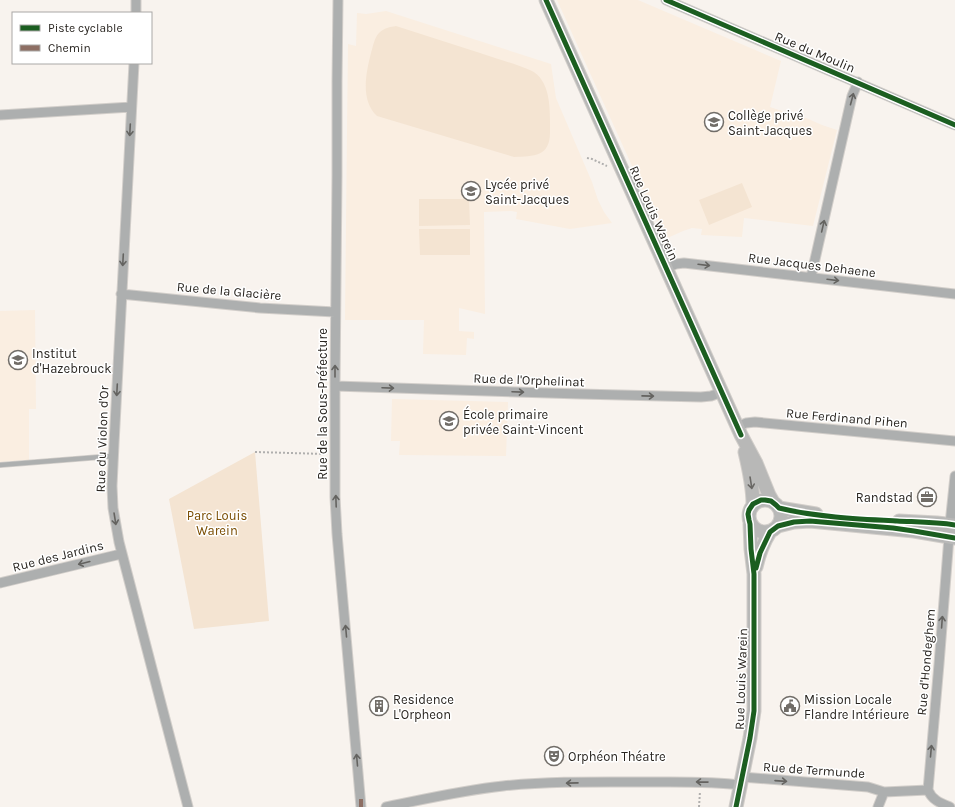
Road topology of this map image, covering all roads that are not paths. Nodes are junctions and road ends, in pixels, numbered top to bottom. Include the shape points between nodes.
1 (136, 0) edge
2 (338, 0) edge
3 (546, 0) edge
4 (666, 0) edge
5 (136, 12) edge
6 (134, 64) edge
7 (858, 82) junction
8 (131, 107) junction
9 (0, 115) edge
10 (955, 125) edge
11 (666, 268) junction
12 (811, 277) junction
13 (121, 294) junction
14 (955, 294) edge
15 (335, 312) junction
16 (335, 386) junction
17 (722, 392) junction
18 (739, 431) junction
19 (955, 441) edge
20 (113, 456) junction
21 (0, 465) edge
22 (955, 476) edge
23 (753, 504) junction
24 (776, 505) junction
25 (750, 524) junction
26 (774, 529) junction
27 (952, 531) edge
28 (121, 554) junction
29 (754, 574) junction
30 (0, 584) edge
31 (741, 781) junction
32 (928, 790) junction
33 (884, 792) junction
34 (188, 807) edge
35 (361, 807) edge
36 (386, 807) edge
37 (736, 807) edge
38 (878, 807) edge
39 (950, 807) edge

1 - 5 street
2 - 15 street, Rue de la Sous-Préfecture
3 - 11 main road, Rue Louis Warein
4 - 7 street, Rue du Moulin
6 - 8 street, Rue du Violon d'Or
7 - 10 street, Rue du Moulin
12 -> 7 street via 852,96
8 - 9 street
8 -> 13 street, Rue du Violon d'Or
11 -> 12 street, Rue Jacques Dehaene via 684,263
11 - 17 main road, Rue Louis Warein
12 -> 14 street, Rue Jacques Dehaene
13 - 15 street, Rue de la Glacière via 260,308
13 -> 20 street, Rue du Violon d'Or
16 -> 15 street, Rue de la Sous-Préfecture
16 -> 17 street, Rue de l'Orphelinat via 701,397
35 -> 16 street, Rue de la Sous-Préfecture via 337,534
17 - 18 main road, Rue Louis Warein
18 - 19 street, Rue Ferdinand Pihen via 746,423 755,422
18 -> 23 main road, Rue Louis Warein
18 - 24 main road, Rue Louis Warein
20 - 21 lane
20 -> 28 street, Rue du Violon d'Or via 113,508
22 - 27 street, Rue d'Hondeghem
23 - 24 main road via 769,500
23 - 25 main road via 748,514
24 - 26 main road via 781,517
24 - 27 main road via 794,511 822,515 937,523
25 - 26 main road via 762,532
25 - 29 main road, Rue Louis Warein
26 - 27 main road via 794,522 810,521
26 - 29 main road, Rue Louis Warein via 760,554
32 -> 27 street, Rue d'Hondeghem
28 -> 30 street, Rue des Jardins
28 - 34 street, Rue du Violon d'Or
29 - 31 main road, Rue Louis Warein via 754,712
31 -> 33 street, Rue de Termunde via 753,779 868,787
31 -> 36 street, Rue de Termunde via 532,784 496,787
31 - 37 main road, Rue Louis Warein
32 - 33 street, Rue de Termunde
32 - 39 street via 936,801
33 - 38 street

